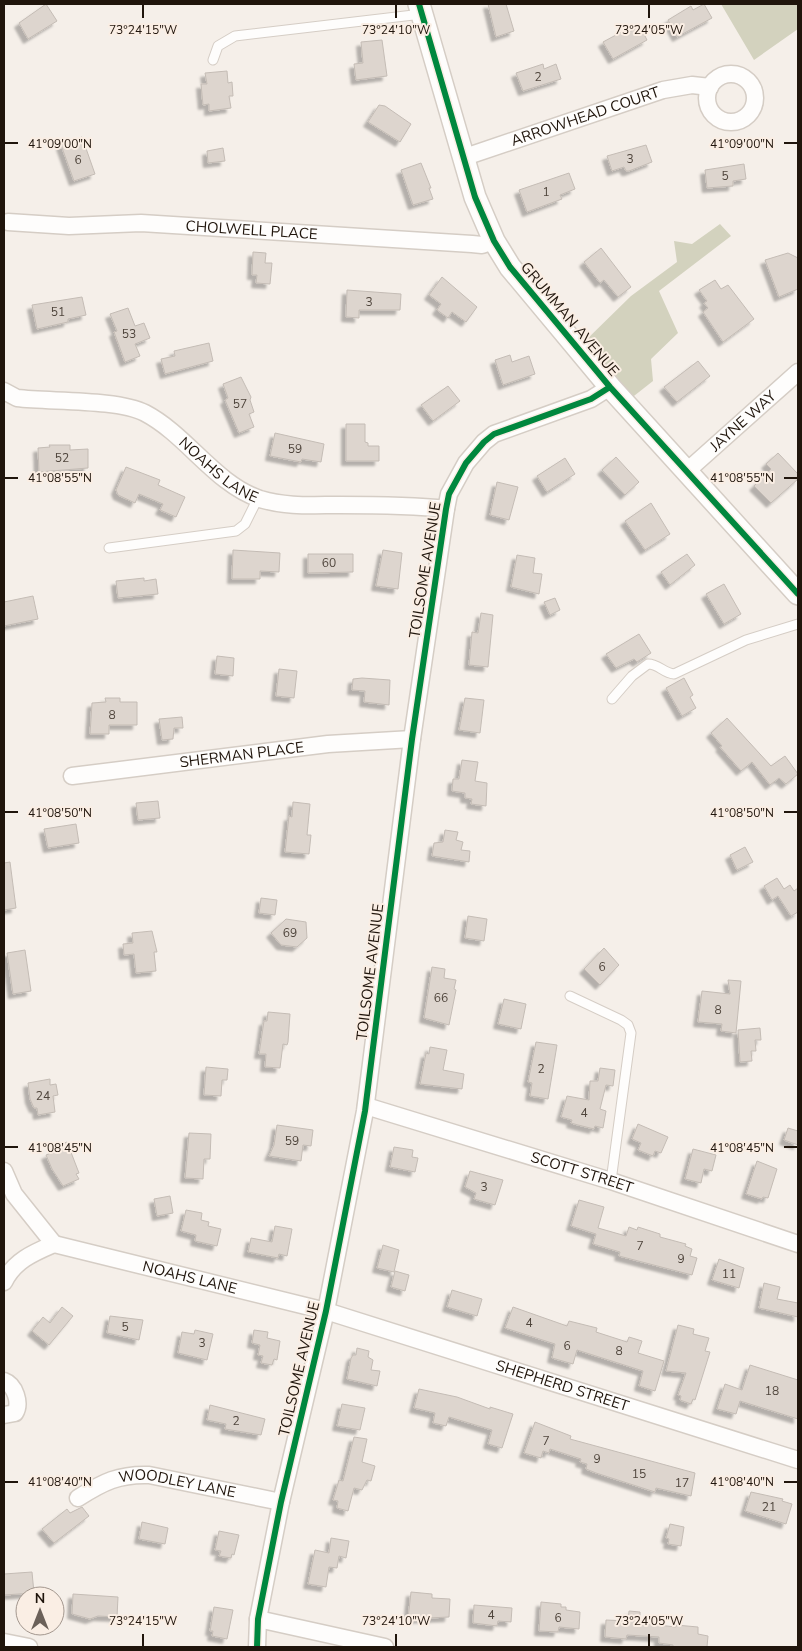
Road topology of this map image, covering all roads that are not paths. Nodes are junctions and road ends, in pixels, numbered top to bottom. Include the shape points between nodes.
1 (421, 9) edge
2 (212, 60) dead end
3 (710, 87) dead end
4 (462, 158) junction
5 (8, 222) dead end
6 (494, 240) junction
7 (798, 372) edge
8 (610, 387) junction
9 (4, 391) edge
10 (687, 471) junction
11 (258, 498) junction
12 (446, 509) junction
13 (109, 548) dead end
14 (798, 594) edge
15 (798, 624) edge
16 (612, 699) dead end
17 (412, 739) junction
18 (72, 776) dead end
19 (570, 996) dead end
20 (366, 1106) junction
21 (4, 1171) edge
22 (611, 1181) junction
23 (54, 1244) junction
24 (798, 1244) edge
25 (4, 1282) edge
26 (326, 1311) junction
27 (4, 1381) edge
28 (4, 1415) edge
29 (798, 1460) edge
30 (78, 1498) dead end
31 (281, 1502) junction
32 (258, 1620) junction
33 (4, 1642) edge
34 (29, 1647) edge
35 (257, 1647) edge
36 (385, 1647) edge

1 - 2 lane via 235,36 218,46
1 - 4 street, GRUMMAN AVENUE
3 - 4 street, ARROWHEAD COURT via 692,85 663,90
4 - 6 street, GRUMMAN AVENUE
5 - 6 street, CHOLWELL PLACE via 69,226 141,223 482,245
6 - 8 street, GRUMMAN AVENUE via 516,274
7 - 10 street, JAYNE WAY
8 - 10 street, GRUMMAN AVENUE
8 - 12 street, TOILSOME AVENUE via 591,399 494,434 466,463 453,486
9 - 11 street, NOAHS LANE via 17,398 117,405 143,412 165,425 238,489
10 - 14 street, GRUMMAN AVENUE
11 - 12 street, NOAHS LANE via 294,505 415,505
11 - 13 lane via 245,524 236,531
12 - 17 street, TOILSOME AVENUE
15 - 16 lane via 746,640 674,674 659,665 648,664 632,676
17 - 18 street, SHERMAN PLACE via 328,744
17 - 20 street, TOILSOME AVENUE
19 - 22 lane via 621,1020 631,1033
20 - 22 street, SCOTT STREET
20 - 26 street, TOILSOME AVENUE
21 - 23 street via 14,1194
22 - 24 street, SCOTT STREET
23 - 25 street via 25,1256 8,1273
23 - 26 street, NOAHS LANE
26 - 29 street, SHEPHERD STREET
26 - 31 street, TOILSOME AVENUE
27 - 28 street via 14,1390 18,1407 15,1414
30 - 31 street, WOODLEY LANE via 127,1474 149,1475
31 - 32 street, TOILSOME AVENUE
32 - 35 street, TOILSOME AVENUE
32 - 36 street
33 - 34 street

